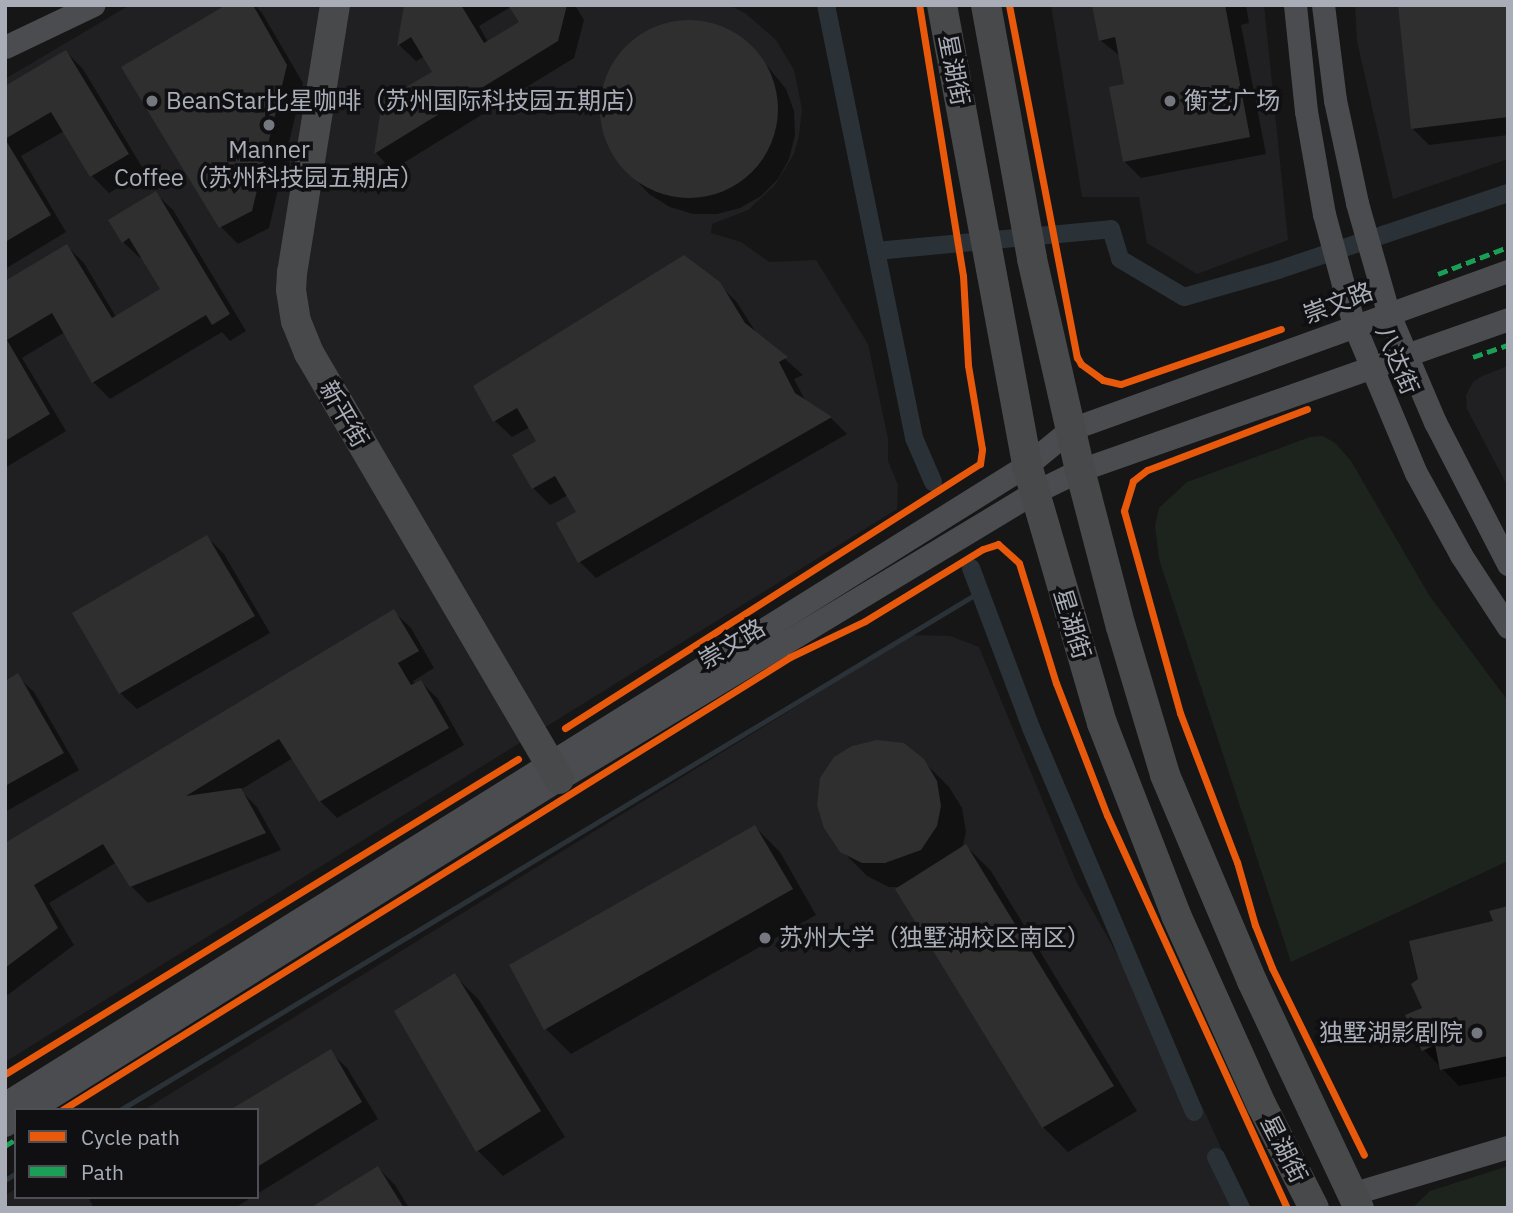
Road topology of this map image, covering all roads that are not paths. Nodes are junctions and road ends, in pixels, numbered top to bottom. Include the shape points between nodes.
1 (93, 5) edge
2 (335, 5) edge
3 (942, 5) edge
4 (986, 5) edge
5 (1295, 5) edge
6 (1323, 5) edge
7 (5, 47) edge
8 (1508, 271) edge
9 (1388, 312) junction
10 (1508, 319) edge
11 (1354, 326) junction
12 (1405, 354) junction
13 (1372, 366) junction
14 (1071, 429) junction
15 (1080, 470) junction
16 (1030, 480) junction
17 (1508, 564) edge
18 (1508, 627) edge
19 (555, 771) junction
20 (5, 1103) edge
21 (33, 1108) edge
22 (1508, 1147) edge
23 (1355, 1201) edge
24 (1314, 1208) edge

1 - 7 street
2 - 19 main road, 新平街 via 292,272 296,321 309,353
3 - 16 main road, 星湖街
4 - 14 main road, 星湖街 via 1032,258
5 - 11 street, 八达街 via 1324,214
6 - 9 street, 八达街 via 1335,100 1357,203
8 - 9 street, 崇文路
9 - 11 street, 崇文路
9 - 12 street, 八达街
10 - 12 street, 崇文路
11 - 13 street, 八达街
11 - 14 street, 崇文路
12 - 13 street, 崇文路
12 - 17 street, 八达街
13 - 15 street, 崇文路
13 - 18 street, 八达街 via 1416,473
14 - 15 main road, 星湖街
14 - 16 street, 崇文路
15 - 16 street, 崇文路
15 - 23 main road, 星湖街 via 1166,775 1252,982
16 - 19 street, 崇文路 via 975,528
16 - 19 street, 崇文路 via 972,500
16 - 24 main road, 星湖街 via 1102,723 1176,915 1262,1106
19 - 20 street, 崇文路
19 - 21 street, 崇文路
22 - 23 street

